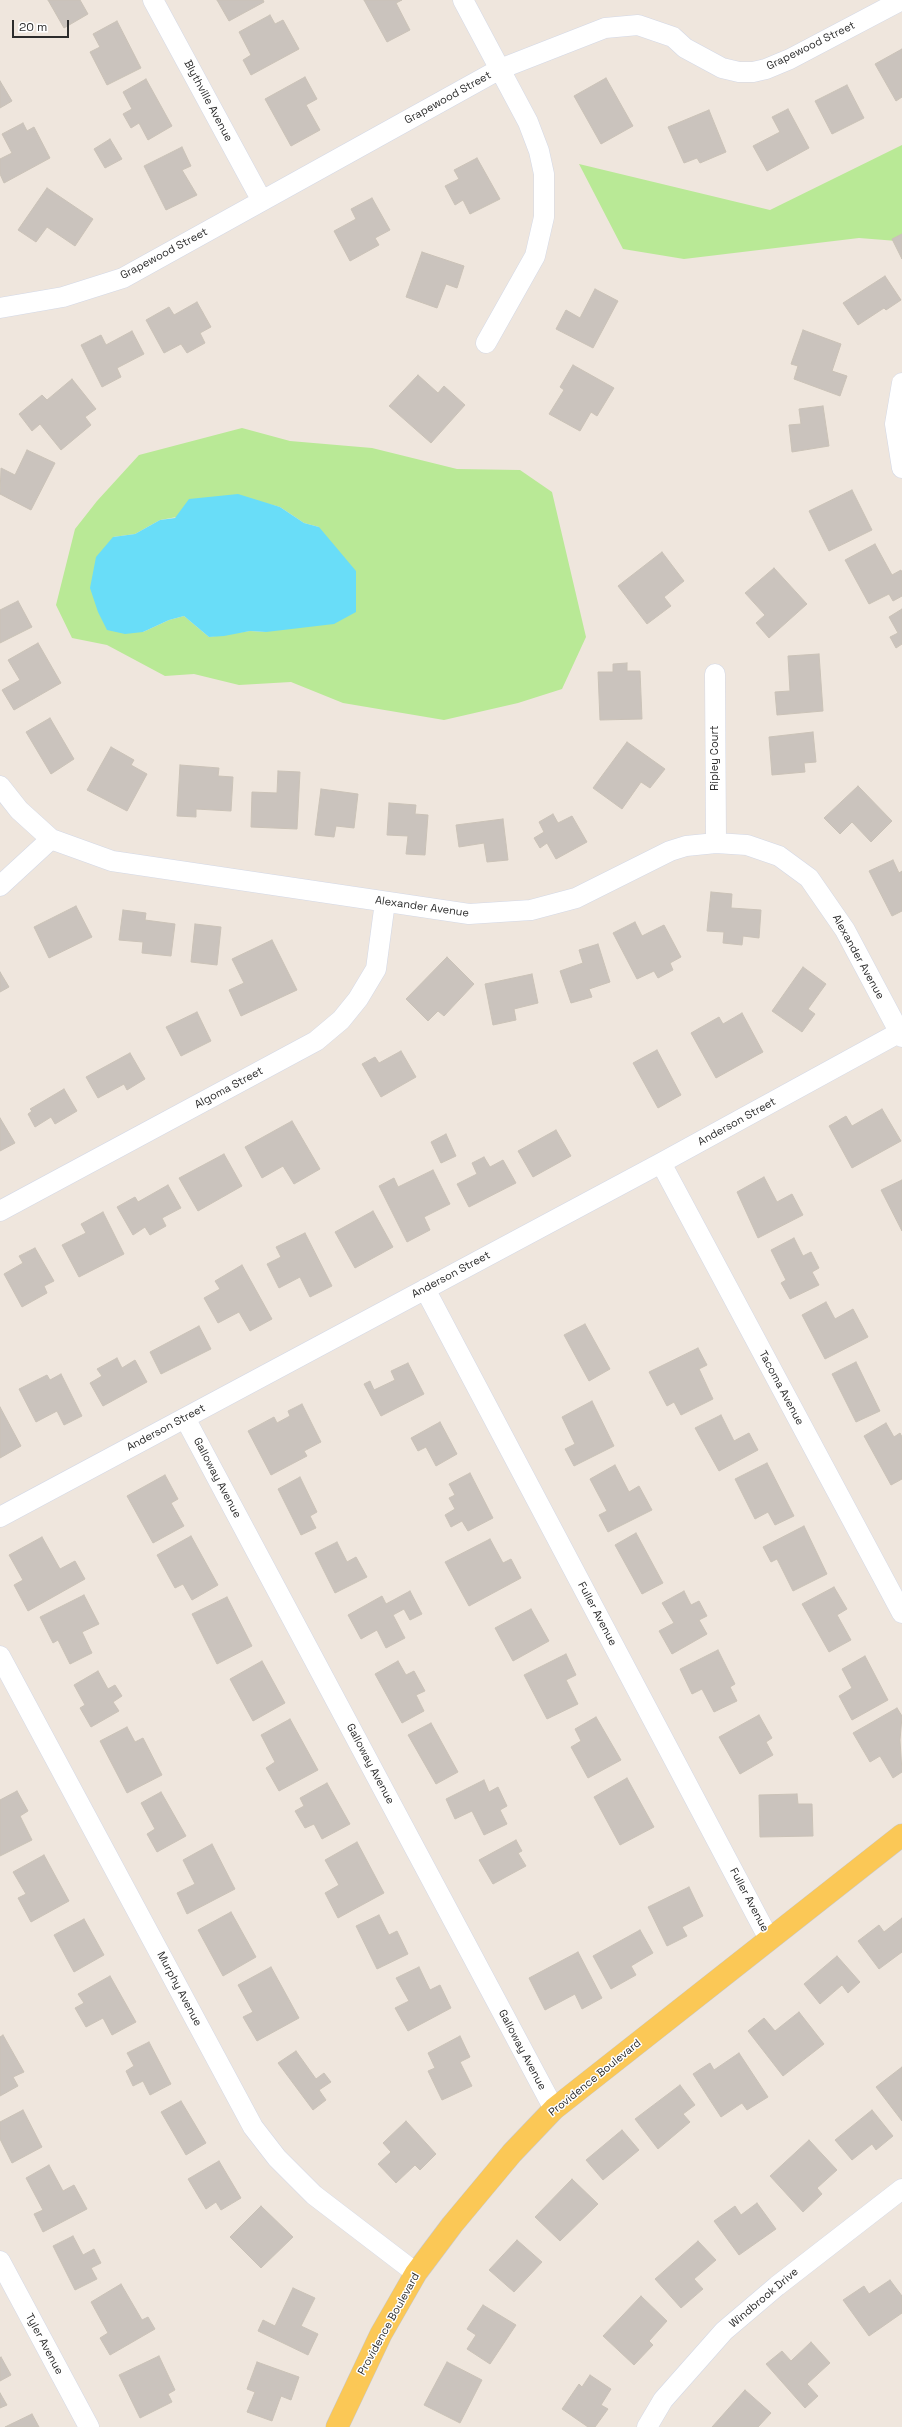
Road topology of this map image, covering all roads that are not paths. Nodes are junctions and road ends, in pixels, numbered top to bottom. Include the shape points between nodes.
1 (153, 0) edge
2 (463, 0) edge
3 (902, 0) edge
4 (500, 69) junction
5 (262, 201) junction
6 (0, 308) edge
7 (486, 344) dead end
8 (902, 383) edge
9 (902, 468) edge
10 (715, 674) dead end
11 (0, 786) edge
12 (51, 839) junction
13 (716, 842) junction
14 (0, 886) edge
15 (385, 902) junction
16 (901, 1034) edge
17 (661, 1163) junction
18 (0, 1211) edge
19 (425, 1289) junction
20 (185, 1418) junction
21 (0, 1517) edge
22 (902, 1613) edge
23 (0, 1656) edge
24 (902, 1835) edge
25 (769, 1939) junction
26 (554, 2109) junction
27 (902, 2189) edge
28 (0, 2261) edge
29 (416, 2273) junction
30 (89, 2427) edge
31 (337, 2427) edge
32 (647, 2427) edge

1 - 5 street, Blythville Avenue
2 - 4 street
3 - 4 street, Grapewood Street via 790,59 752,72 722,68 691,52 673,37 638,25 605,28
4 - 5 street, Grapewood Street
4 - 7 street via 540,151 544,174 544,217 535,256
5 - 6 street, Grapewood Street via 123,278 63,297
8 - 9 street via 896,424
10 - 13 street, Ripley Court
11 - 12 street, Alexander Avenue via 19,810
12 - 14 street
12 - 15 street, Alexander Avenue via 112,861
13 - 15 street, Alexander Avenue via 670,851 576,898 531,910 469,914
13 - 16 street, Alexander Avenue via 747,845 779,856 809,878 845,930
15 - 18 street, Algoma Street via 376,970 341,1020 316,1041
16 - 17 street, Anderson Street
17 - 19 street, Anderson Street
17 - 22 street, Tacoma Avenue
19 - 20 street, Anderson Street
19 - 25 street, Fuller Avenue
20 - 21 street, Anderson Street
20 - 26 street, Galloway Avenue
23 - 29 street, Murphy Avenue via 253,2127 277,2158 314,2195
24 - 25 main road, Providence Boulevard
25 - 26 main road, Providence Boulevard
26 - 29 main road, Providence Boulevard via 482,2189
27 - 32 street, Windbrook Drive via 777,2286 724,2332 663,2400
28 - 30 street, Tyler Avenue
29 - 31 main road, Providence Boulevard via 381,2334

